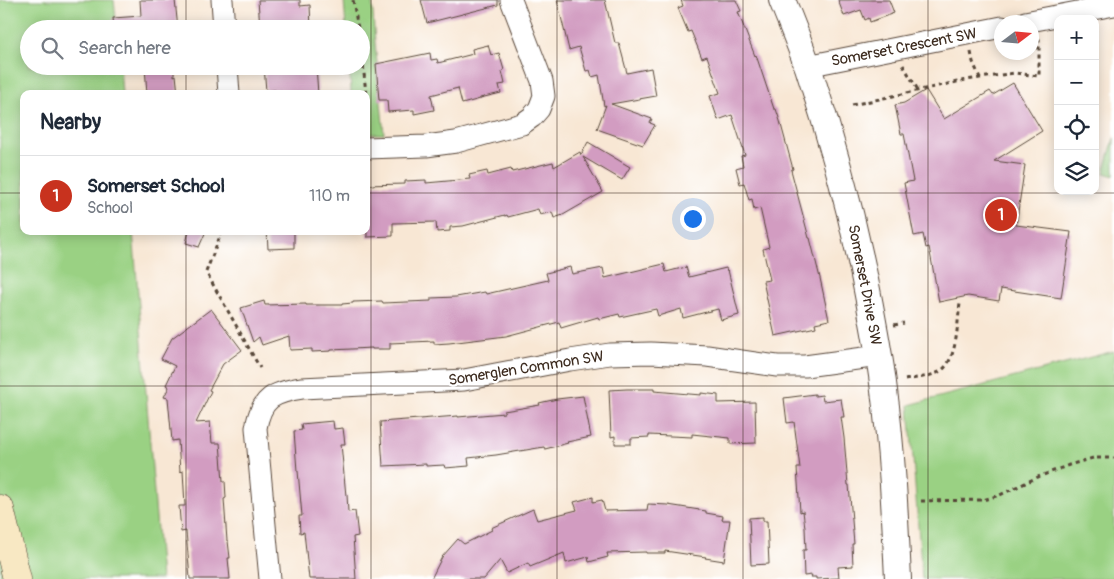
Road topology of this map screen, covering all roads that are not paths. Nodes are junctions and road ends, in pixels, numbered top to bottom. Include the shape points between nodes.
1 (222, 0) edge
2 (511, 0) edge
3 (782, 0) edge
4 (1114, 5) edge
5 (1053, 8) edge
6 (1039, 15) edge
7 (223, 20) edge
8 (994, 29) edge
9 (807, 66) junction
10 (228, 75) edge
11 (229, 90) edge
12 (370, 148) edge
13 (879, 356) junction
14 (0, 509) edge
15 (16, 579) edge
16 (270, 579) edge
17 (898, 579) edge

1 - 7 street
2 - 12 street via 542,81 544,96 532,117 522,124 456,142
3 - 9 street, Somerset Drive SW
4 - 5 street
5 - 6 street
8 - 9 street, Somerset Crescent SW
9 - 13 street, Somerset Drive SW via 853,224
10 - 11 street
13 - 16 street, Somerglen Common SW via 805,366 777,366 707,356 610,354 464,380 284,390 264,406 256,428
13 - 17 street, Somerset Drive SW via 895,502
14 - 15 main road

